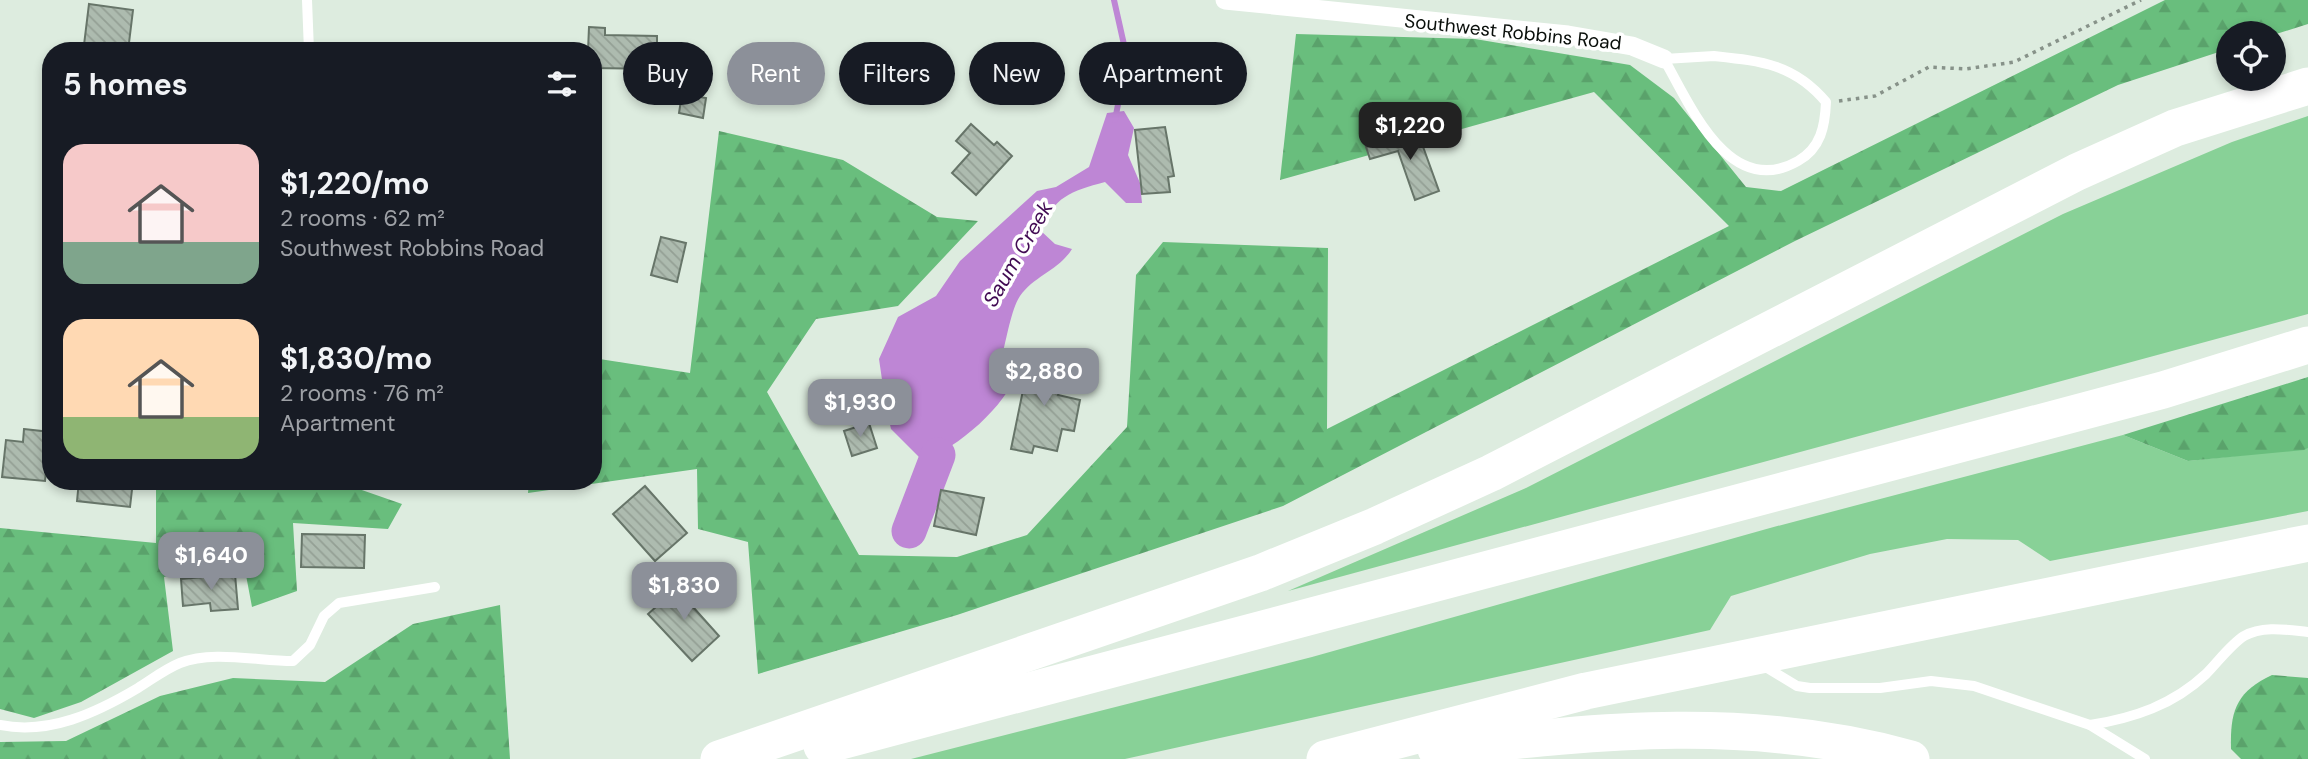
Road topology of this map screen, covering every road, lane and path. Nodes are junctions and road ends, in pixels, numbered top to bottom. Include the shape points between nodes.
1 (307, 0) edge
2 (1225, 0) edge
3 (2141, 0) edge
4 (309, 42) edge
5 (1664, 58) junction
6 (2308, 86) edge
7 (1826, 102) junction
8 (2308, 345) edge
9 (2308, 543) edge
10 (435, 587) dead end
11 (2308, 632) edge
12 (1749, 657) junction
13 (0, 725) edge
14 (2090, 725) junction
15 (719, 759) edge
16 (772, 759) edge
17 (1325, 759) edge
18 (1342, 759) edge
19 (1911, 759) edge
20 (2146, 759) edge

1 - 4 lane
2 - 5 street, Southwest Robbins Road via 1568,35 1632,46
3 - 7 path via 2014,62 1966,69 1928,67 1875,96
5 - 7 lane, Southwest Robbins Road via 1714,56 1777,66 1810,83
5 - 7 lane via 1724,153 1749,170 1769,173 1808,155 1825,128
6 - 15 highway via 2175,128 2077,172 1491,473 1375,526 1260,573
8 - 16 highway via 2163,390
9 - 12 highway
10 - 13 lane via 339,603 324,616 310,645 293,661 213,656 191,660 75,718 44,728
11 - 14 lane via 2273,629 2244,637 2204,676 2159,707
12 - 14 lane via 1797,686 1880,688 1952,682
12 - 17 highway via 1586,691
14 - 20 lane
18 - 19 highway via 1663,728 1809,738

